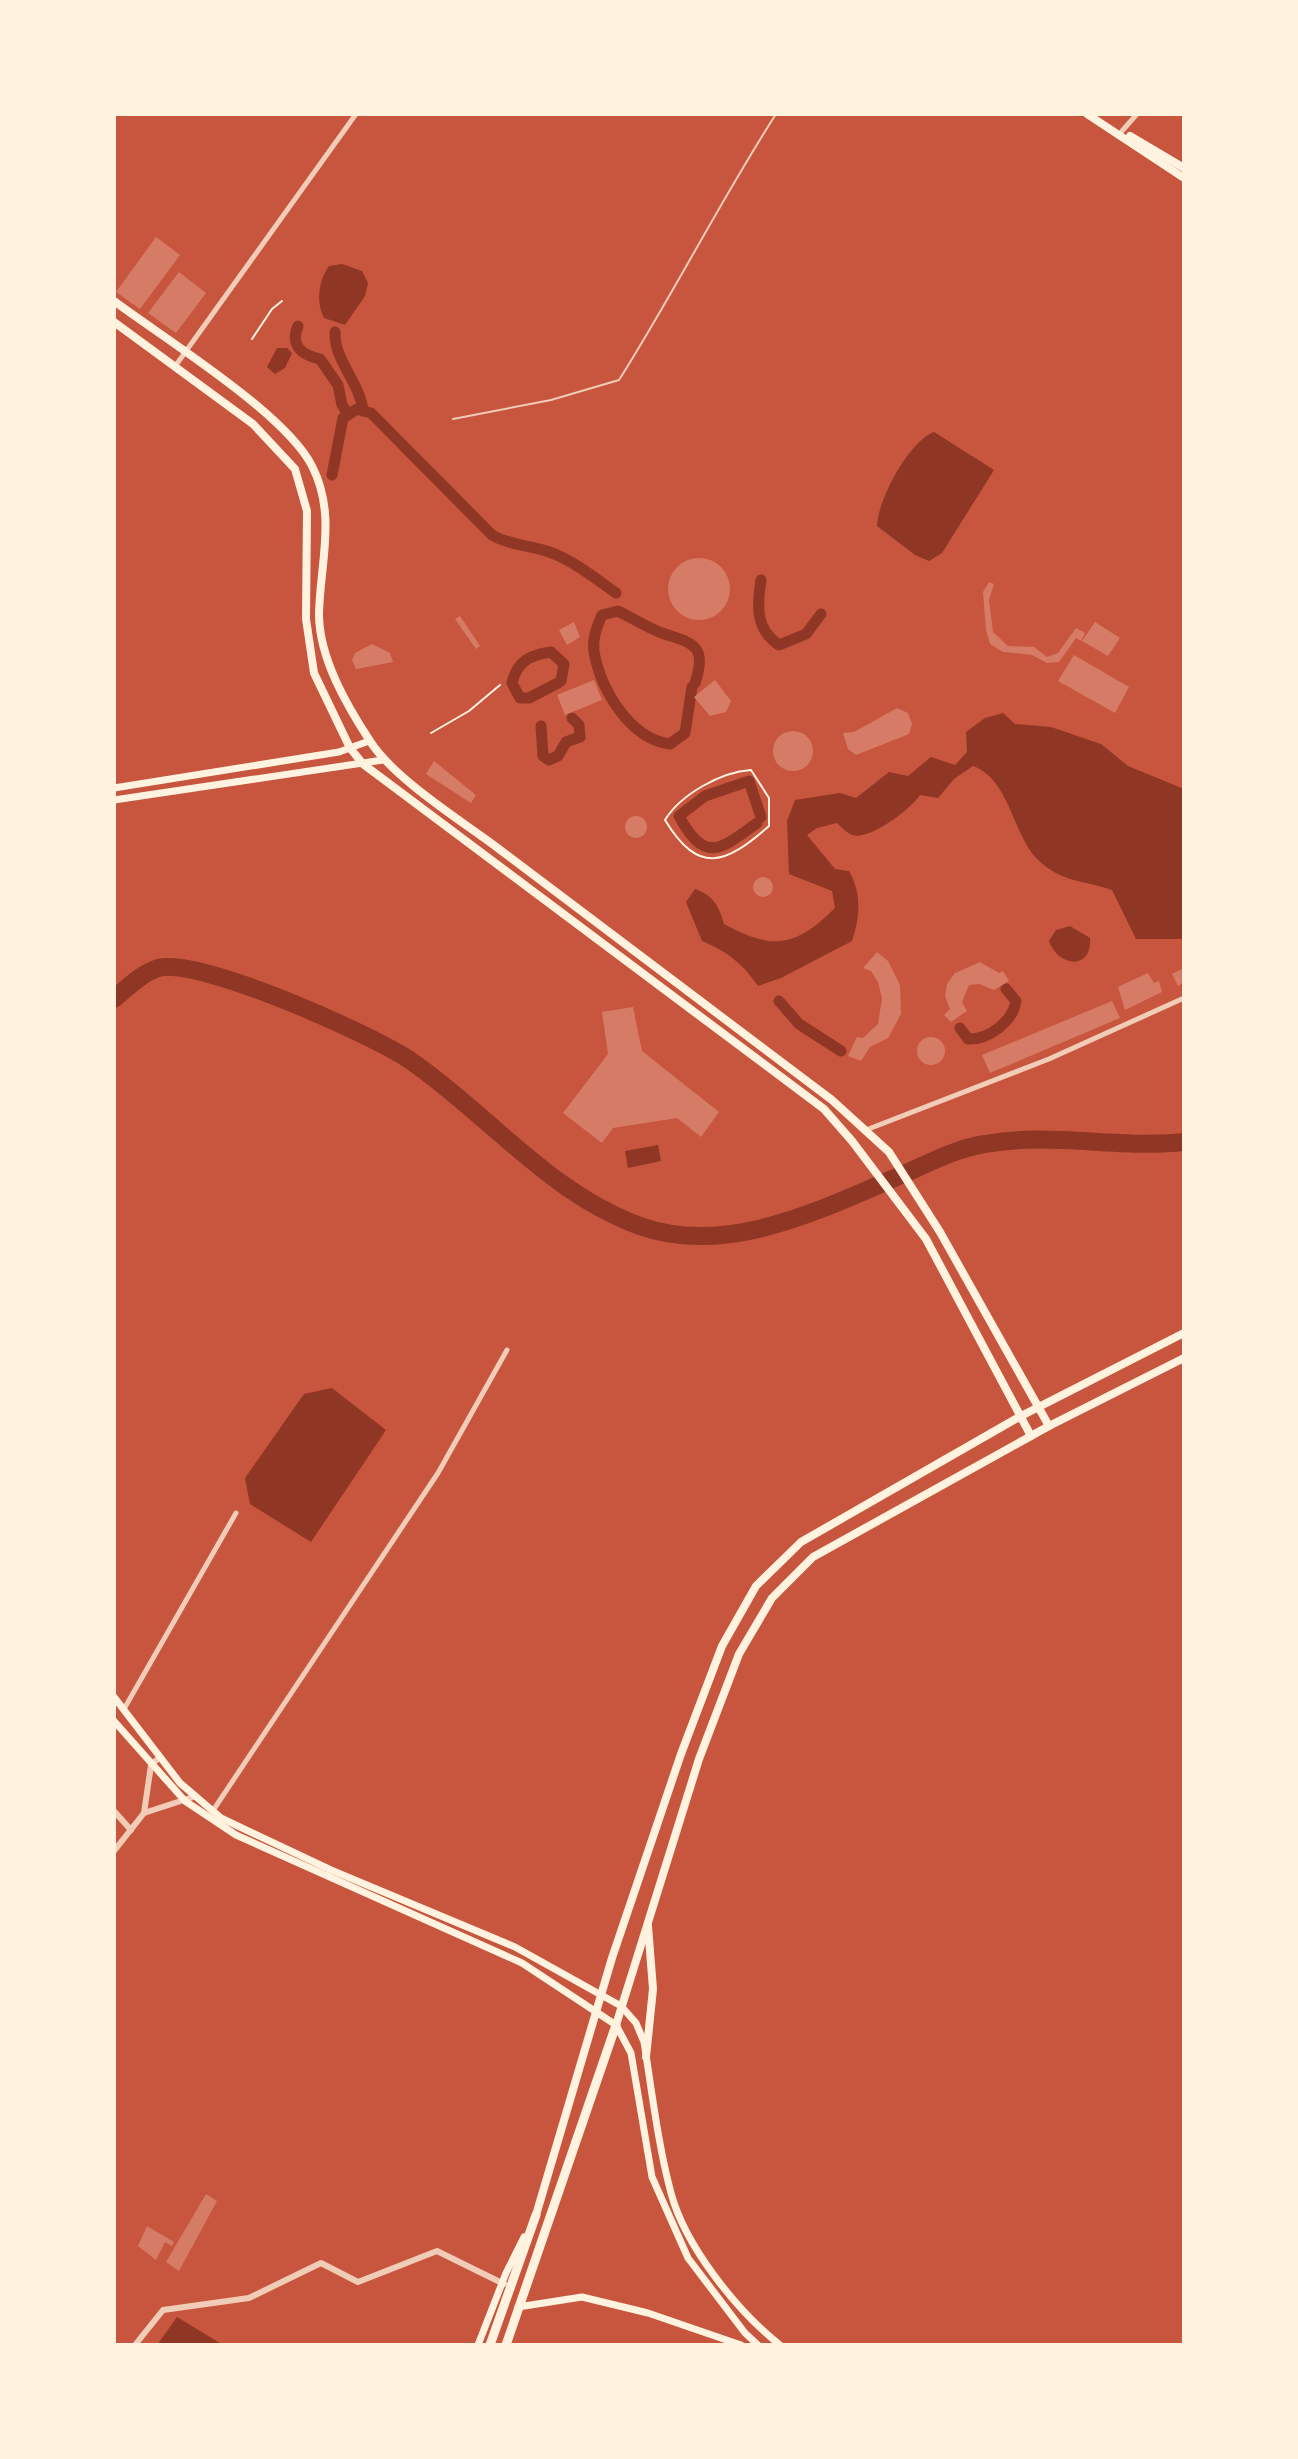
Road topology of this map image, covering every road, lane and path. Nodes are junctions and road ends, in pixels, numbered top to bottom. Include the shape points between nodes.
1 (356, 114) edge
2 (776, 114) edge
3 (1087, 114) edge
4 (1096, 114) edge
5 (1137, 114) edge
6 (1122, 131) junction
7 (1184, 168) edge
8 (1184, 178) edge
9 (114, 301) edge
10 (282, 301) dead end
11 (114, 322) edge
12 (252, 339) dead end
13 (187, 353) junction
14 (176, 365) junction
15 (453, 419) dead end
16 (500, 685) dead end
17 (431, 733) dead end
18 (369, 741) junction
19 (350, 748) junction
20 (383, 760) junction
21 (363, 764) junction
22 (114, 788) edge
23 (114, 800) edge
24 (769, 826) joint
25 (1184, 998) edge
26 (866, 1130) junction
27 (1184, 1333) edge
28 (507, 1350) dead end
29 (1184, 1358) edge
30 (1039, 1407) junction
31 (1021, 1416) junction
32 (1049, 1426) junction
33 (1031, 1436) junction
34 (236, 1513) dead end
35 (114, 1697) edge
36 (124, 1709) junction
37 (114, 1721) edge
38 (681, 1754) junction
39 (160, 1757) junction
40 (699, 1759) junction
41 (151, 1765) junction
42 (196, 1796) junction
43 (185, 1801) junction
44 (214, 1809) junction
45 (114, 1811) edge
46 (144, 1813) junction
47 (131, 1830) junction
48 (114, 1851) edge
49 (648, 1921) junction
50 (601, 1997) junction
51 (621, 2006) junction
52 (596, 2012) junction
53 (616, 2025) junction
54 (646, 2057) junction
55 (536, 2215) joint
56 (506, 2285) junction
57 (518, 2304) junction
58 (135, 2345) edge
59 (478, 2345) edge
60 (490, 2345) edge
61 (506, 2345) edge
62 (512, 2345) edge
63 (741, 2345) edge
64 (758, 2345) edge
65 (780, 2345) edge

1 - 13 street
2 - 15 lane via 619,380
3 - 8 main road
4 - 6 main road
5 - 6 street
6 - 7 main road
9 - 13 main road
10 - 12 path
11 - 14 main road
13 - 14 street
13 - 18 main road via 291,437 312,464 327,523 319,617 325,647 333,674
14 - 19 main road via 253,424 295,469 307,511 306,619 314,673
16 - 17 path
18 - 19 main road
18 - 20 main road
19 - 21 main road
19 - 22 main road
20 - 21 main road
20 - 26 main road
21 - 23 main road
21 - 31 main road via 824,1109 926,1239
24 - 24 path via 769,798 751,770 703,787 665,820 699,857 711,860 741,850
25 - 26 street via 1049,1059
26 - 30 main road via 889,1152 926,1211
27 - 30 main road
28 - 44 street via 438,1473
29 - 32 main road
30 - 31 main road
30 - 32 main road
31 - 33 main road
31 - 38 main road via 801,1542 756,1586 722,1646
32 - 33 main road
33 - 40 main road via 813,1557 772,1598 739,1654
34 - 36 street
35 - 36 main road
36 - 39 main road
37 - 41 main road
38 - 40 main road
38 - 50 main road
39 - 41 street
39 - 42 main road
40 - 49 main road
41 - 43 main road
41 - 46 street
42 - 43 street
42 - 44 main road
43 - 46 street
43 - 52 main road via 236,1835 522,1963
44 - 50 main road via 239,1829 515,1947
45 - 47 street
46 - 47 street
47 - 48 street
49 - 51 main road
49 - 54 main road via 653,1989
50 - 51 main road
50 - 52 main road
51 - 53 main road
51 - 54 main road via 636,2023
52 - 53 main road
52 - 55 main road
53 - 57 highway
53 - 64 main road via 631,2053 652,2177 688,2258
54 - 65 main road via 671,2194 688,2236 736,2303
55 - 56 highway
56 - 58 street via 437,2251 358,2282 321,2263 249,2298 163,2310
56 - 59 main road
56 - 60 highway
57 - 61 highway
57 - 62 main road
57 - 63 main road via 582,2297

